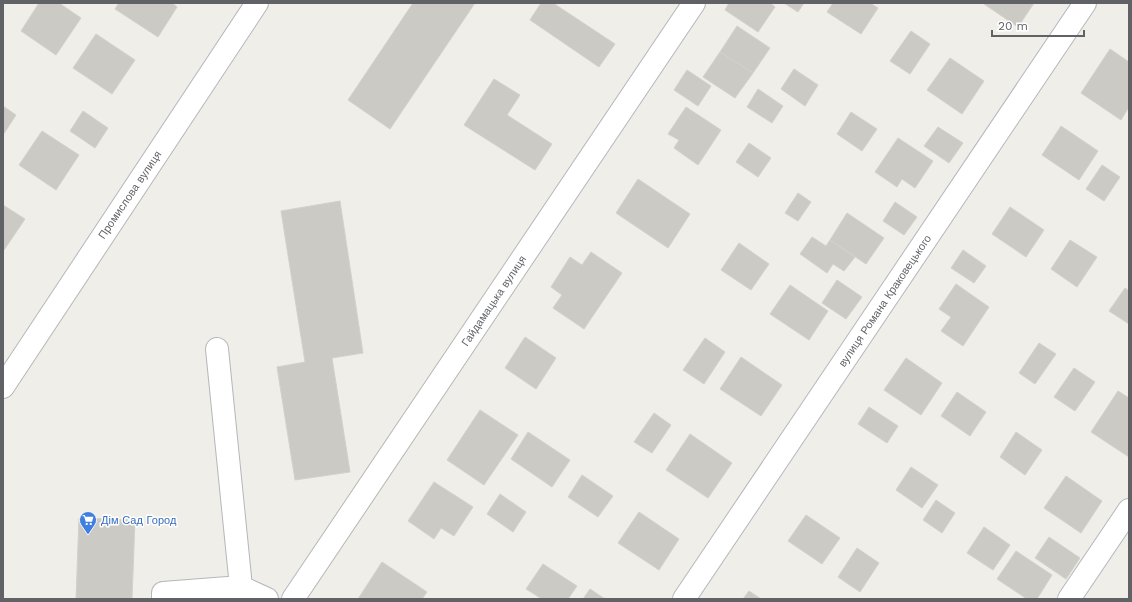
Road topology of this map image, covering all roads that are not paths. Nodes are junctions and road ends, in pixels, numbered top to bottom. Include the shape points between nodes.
1 (257, 3) edge
2 (694, 3) edge
3 (1085, 3) edge
4 (217, 349) dead end
5 (3, 387) edge
6 (1129, 510) edge
7 (241, 587) junction
8 (163, 599) edge
9 (268, 599) edge
10 (293, 599) edge
11 (684, 599) edge
12 (1069, 599) edge

1 - 5 street, Промислова вулиця
2 - 10 street, Гайдамацька вулиця
3 - 11 street, вулиця Романа Краковецького
4 - 7 street
6 - 12 street
7 - 8 street via 163,593
7 - 9 street

